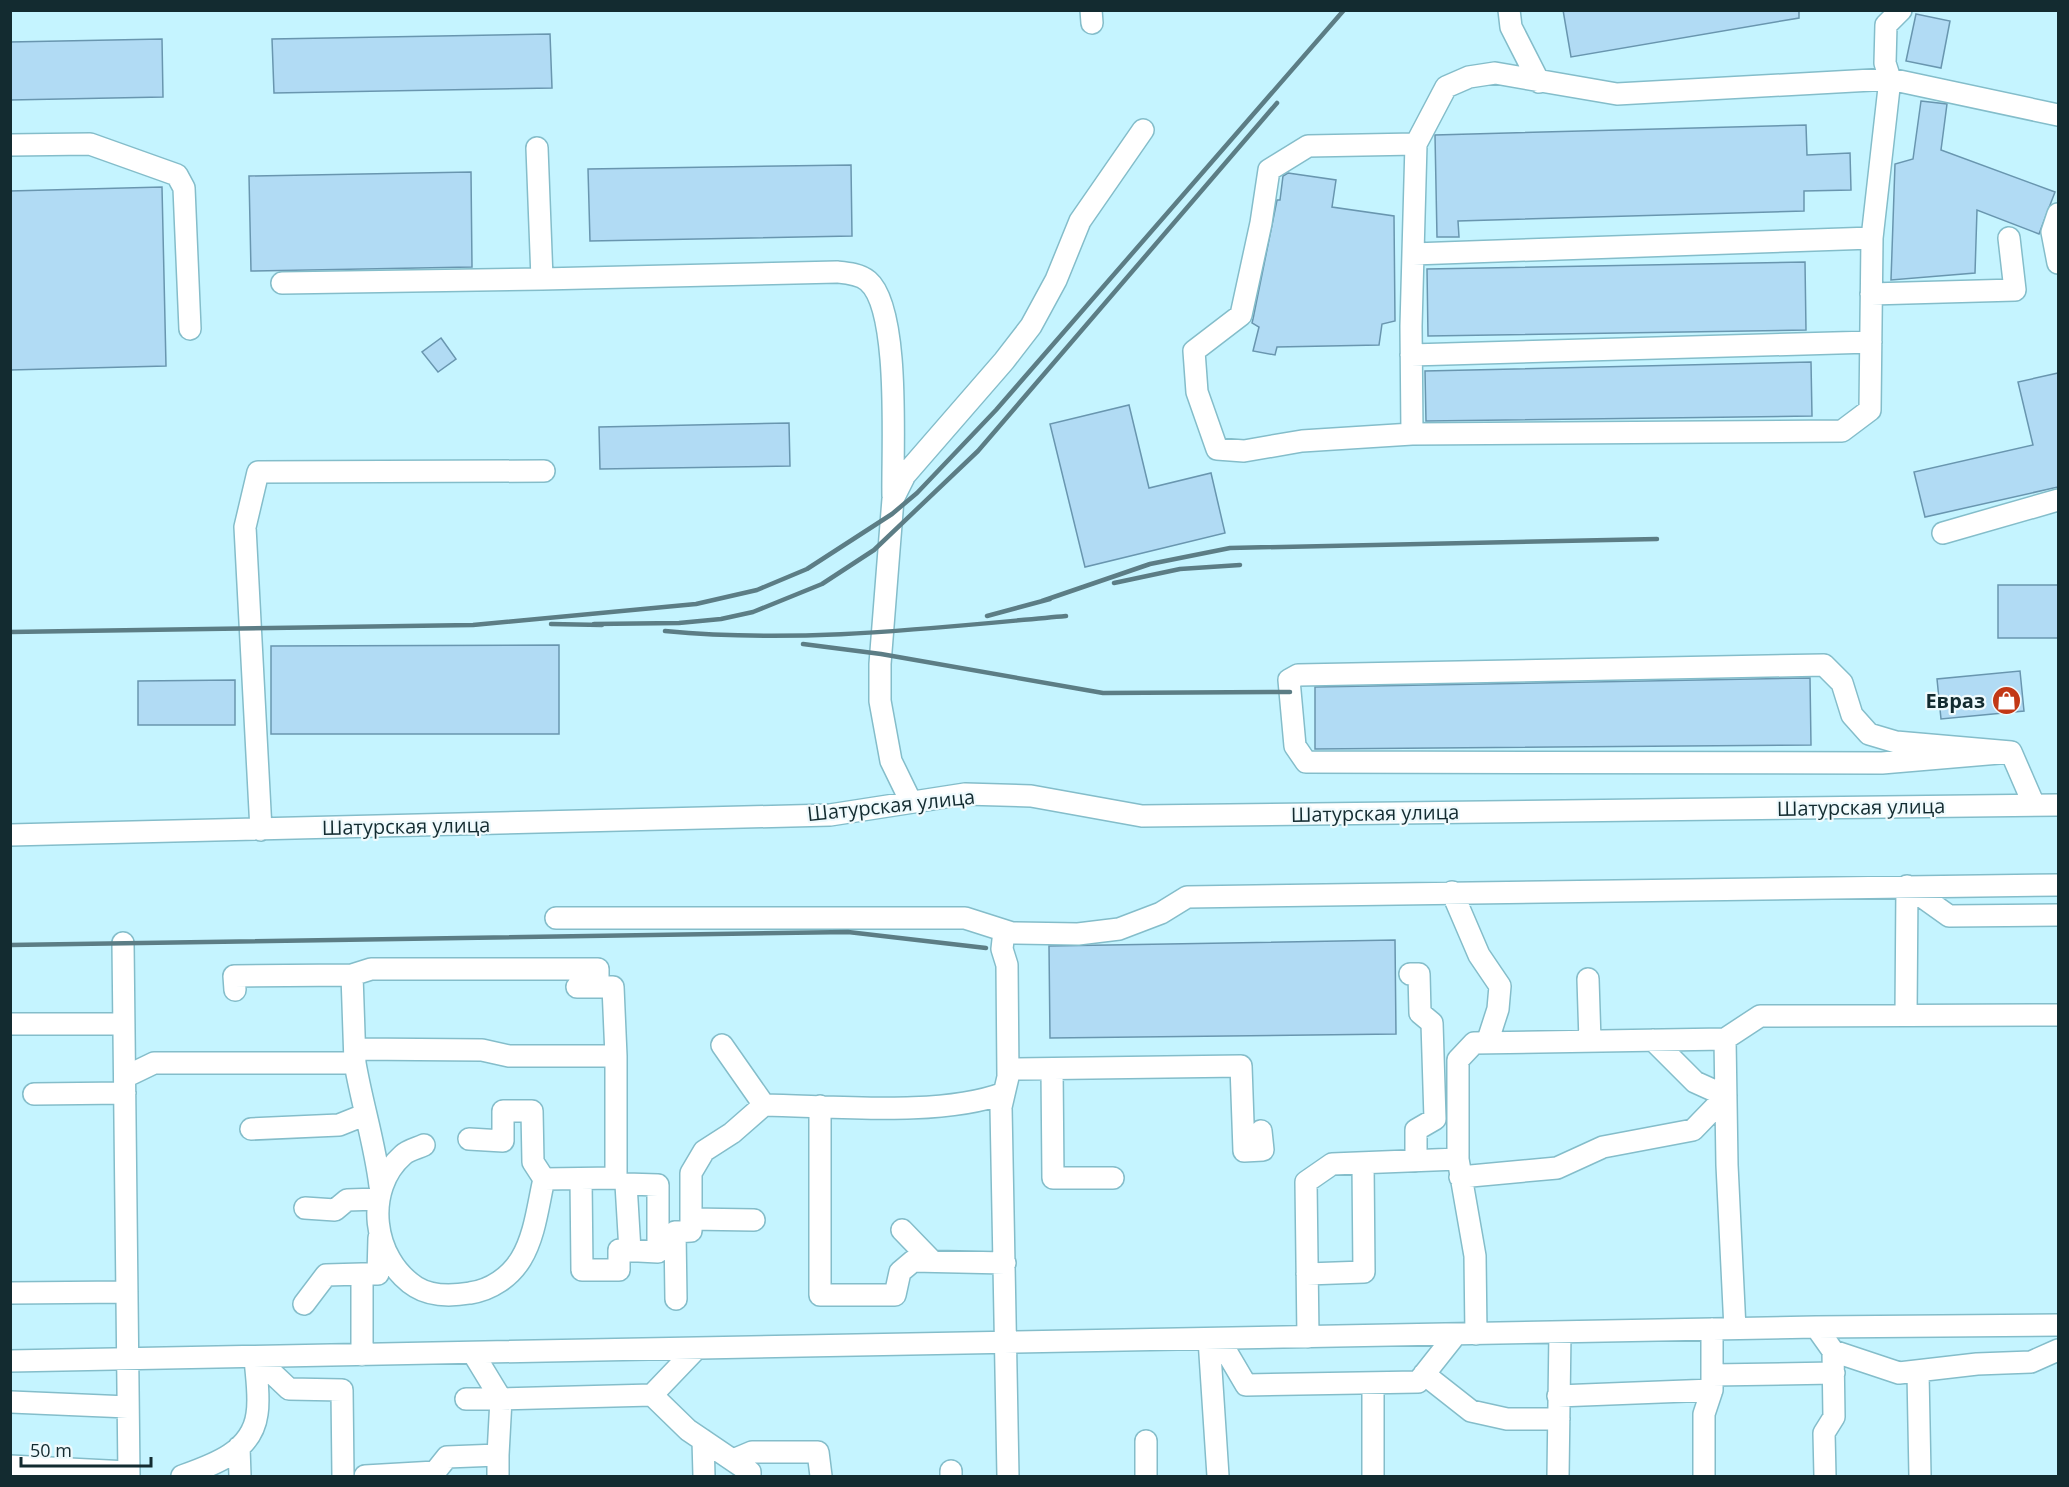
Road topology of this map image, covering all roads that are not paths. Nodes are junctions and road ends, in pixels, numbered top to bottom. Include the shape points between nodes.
1 (1509, 10) edge
2 (1901, 10) edge
3 (1890, 79) junction
4 (1539, 82) junction
5 (2058, 115) edge
6 (1143, 130) dead end
7 (1416, 144) junction
8 (10, 145) edge
9 (537, 148) dead end
10 (2058, 214) edge
11 (1872, 238) junction
12 (2009, 238) dead end
13 (1413, 254) junction
14 (2058, 263) edge
15 (542, 279) junction
16 (282, 283) dead end
17 (1871, 294) junction
18 (190, 329) dead end
19 (1871, 342) junction
20 (1411, 355) junction
21 (1412, 434) junction
22 (544, 471) dead end
23 (893, 499) junction
24 (2058, 500) edge
25 (1944, 533) dead end
26 (2011, 752) junction
27 (911, 802) junction
28 (2034, 805) junction
29 (2058, 805) edge
30 (261, 830) junction
31 (10, 835) edge
32 (2058, 885) edge
33 (1907, 886) junction
34 (1452, 892) junction
35 (2058, 915) edge
36 (556, 918) dead end
37 (1004, 931) junction
38 (123, 943) dead end
39 (1410, 974) dead end
40 (352, 975) junction
41 (1588, 979) dead end
42 (235, 990) dead end
43 (1906, 1015) junction
44 (2058, 1015) edge
45 (10, 1024) edge
46 (124, 1024) junction
47 (1725, 1039) junction
48 (1653, 1040) junction
49 (1590, 1041) junction
50 (1487, 1042) junction
51 (722, 1045) dead end
52 (355, 1056) junction
53 (616, 1056) junction
54 (1008, 1069) junction
55 (1052, 1069) junction
56 (125, 1085) junction
57 (1004, 1093) junction
58 (34, 1094) dead end
59 (1726, 1096) junction
60 (765, 1105) junction
61 (820, 1106) junction
62 (374, 1124) junction
63 (251, 1129) dead end
64 (1261, 1131) dead end
65 (468, 1139) dead end
66 (503, 1141) junction
67 (424, 1145) dead end
68 (1416, 1161) junction
69 (1363, 1163) junction
70 (1459, 1168) junction
71 (538, 1171) junction
72 (1113, 1178) dead end
73 (581, 1179) junction
74 (621, 1181) junction
75 (380, 1192) junction
76 (305, 1208) dead end
77 (691, 1219) junction
78 (754, 1220) dead end
79 (902, 1230) dead end
80 (380, 1234) junction
81 (630, 1251) dead end
82 (932, 1261) junction
83 (1005, 1263) junction
84 (362, 1274) junction
85 (1308, 1274) junction
86 (127, 1292) junction
87 (10, 1293) edge
88 (676, 1299) dead end
89 (304, 1304) dead end
90 (2058, 1325) edge
91 (1816, 1327) junction
92 (1712, 1329) junction
93 (1735, 1329) junction
94 (1560, 1332) junction
95 (1466, 1334) junction
96 (1308, 1337) junction
97 (1214, 1339) junction
98 (1007, 1343) junction
99 (696, 1349) junction
100 (2058, 1350) edge
101 (1833, 1351) junction
102 (473, 1353) junction
103 (363, 1355) junction
104 (255, 1358) junction
105 (128, 1360) junction
106 (10, 1361) edge
107 (1834, 1372) junction
108 (1918, 1372) junction
109 (1424, 1374) junction
110 (1373, 1383) junction
111 (1712, 1383) junction
112 (652, 1395) junction
113 (1558, 1396) junction
114 (466, 1399) dead end
115 (501, 1399) junction
116 (11, 1402) edge
117 (128, 1407) junction
118 (1559, 1419) junction
119 (703, 1440) junction
120 (1146, 1441) dead end
121 (239, 1447) junction
122 (498, 1455) junction
123 (733, 1460) junction
124 (10, 1466) edge
125 (129, 1474) edge
126 (182, 1476) edge
127 (240, 1476) edge
128 (343, 1476) edge
129 (365, 1476) edge
130 (498, 1476) edge
131 (704, 1476) edge
132 (750, 1476) edge
133 (821, 1476) edge
134 (1008, 1476) edge
135 (1146, 1476) edge
136 (1218, 1476) edge
137 (1373, 1476) edge
138 (1558, 1476) edge
139 (1704, 1476) edge
140 (1825, 1476) edge
141 (1920, 1476) edge

1 - 4 street via 1511,27
2 - 3 street via 1886,25
3 - 4 street via 1617,94
3 - 5 street
3 - 11 street
4 - 7 street via 1495,73 1469,77 1446,87
6 - 23 street via 1080,221 1056,280 1031,326 905,475
7 - 13 street
7 - 21 street via 1308,146 1269,170 1241,315 1194,351 1197,392 1217,449 1244,451 1302,441
8 - 18 street via 90,144 177,175 184,188
9 - 15 street
10 - 14 street via 2052,231
11 - 13 street
11 - 17 street
12 - 17 street via 2015,290
13 - 20 street
15 - 16 street
15 - 23 street via 837,272 867,280 884,306 887,323
17 - 19 street
19 - 20 street
19 - 21 street via 1870,410 1842,431
20 - 21 street
22 - 30 street via 258,472 245,527
23 - 27 street via 880,701 891,761
24 - 25 street
26 - 26 street via 1882,763 1306,762 1295,746 1289,680 1298,675 1824,665 1842,683 1852,715 1869,734 1896,741
26 - 28 street
27 - 28 street, Шатурская улица via 966,794 1031,796 1142,816
27 - 30 street, Шатурская улица via 830,815
28 - 29 street, Шатурская улица
30 - 31 street, Шатурская улица
32 - 33 street
33 - 34 street
33 - 35 street via 1949,916
33 - 43 street
34 - 37 street via 1187,897 1161,913 1119,929 1078,934
34 - 50 street via 1479,955 1500,986 1498,1009
36 - 37 street via 965,918
37 - 54 street
38 - 46 street
39 - 68 street via 1419,974 1420,1013 1432,1023 1435,1119 1416,1121
40 - 42 street via 234,976
40 - 52 street
40 - 53 street via 370,969 598,969 588,987 613,987
41 - 49 street
43 - 44 street
43 - 47 street via 1760,1016
45 - 46 street
46 - 56 street
47 - 48 street
47 - 59 street
48 - 49 street
48 - 59 street via 1695,1082
49 - 50 street
50 - 70 street via 1474,1043 1458,1060
51 - 60 street
52 - 53 street via 482,1050 509,1056
52 - 56 street via 154,1062
52 - 62 street
53 - 74 street
54 - 55 street
54 - 57 street
55 - 64 street via 1241,1066 1244,1151 1263,1150
55 - 72 street via 1053,1178
56 - 58 street
56 - 86 street
57 - 61 street via 981,1102 903,1107
57 - 83 street via 1001,1107
59 - 70 street via 1693,1130 1604,1147 1557,1168
59 - 93 street
60 - 61 street
60 - 77 street via 704,1150 691,1173
61 - 82 street via 820,1295 895,1295 900,1272 913,1261
62 - 63 street
62 - 75 street
65 - 66 street
66 - 71 street
66 - 71 street via 503,1111 532,1112
67 - 75 street via 404,1154
68 - 69 street
68 - 70 street
69 - 85 street via 1332,1164 1306,1182
69 - 85 street via 1364,1272
70 - 95 street via 1475,1256
71 - 73 street
71 - 80 street via 532,1231 521,1259 500,1283 478,1292 455,1296 416,1287 388,1256
73 - 74 street
73 - 74 street via 582,1270 619,1270 619,1250 658,1252 658,1185
74 - 81 street
75 - 76 street via 347,1200 335,1210
75 - 80 street
77 - 78 street
77 - 88 street via 691,1231 675,1232
79 - 82 street
80 - 84 street via 378,1274
82 - 83 street
83 - 98 street
84 - 89 street via 326,1275
84 - 103 street
85 - 96 street
86 - 87 street
86 - 105 street
90 - 91 street
91 - 93 street
91 - 101 street
92 - 93 street
92 - 94 street
92 - 111 street
94 - 95 street
94 - 113 street
95 - 96 street
95 - 109 street
96 - 97 street
97 - 98 street via 1111,1349
97 - 110 street via 1246,1385
97 - 136 street
98 - 99 street
98 - 134 street
99 - 102 street
99 - 112 street
100 - 108 street via 2031,1362
101 - 107 street
101 - 108 street via 1899,1373
102 - 103 street
102 - 115 street
103 - 104 street
104 - 105 street
104 - 121 street via 257,1414 249,1437
104 - 128 street via 289,1389 342,1390
105 - 106 street
105 - 117 street
107 - 111 street
107 - 140 street via 1834,1417 1824,1433
108 - 141 street
109 - 110 street via 1418,1382
109 - 118 street via 1471,1411 1507,1419
110 - 137 street
111 - 113 street
111 - 139 street via 1704,1414
112 - 115 street
112 - 119 street
113 - 118 street
114 - 115 street
115 - 122 street
116 - 117 street
117 - 125 street
118 - 138 street
119 - 123 street
119 - 131 street
120 - 135 street
121 - 126 street via 223,1459
121 - 127 street
122 - 129 street via 447,1457 435,1472
122 - 130 street
123 - 132 street
123 - 133 street via 752,1452 818,1452
124 - 125 street

